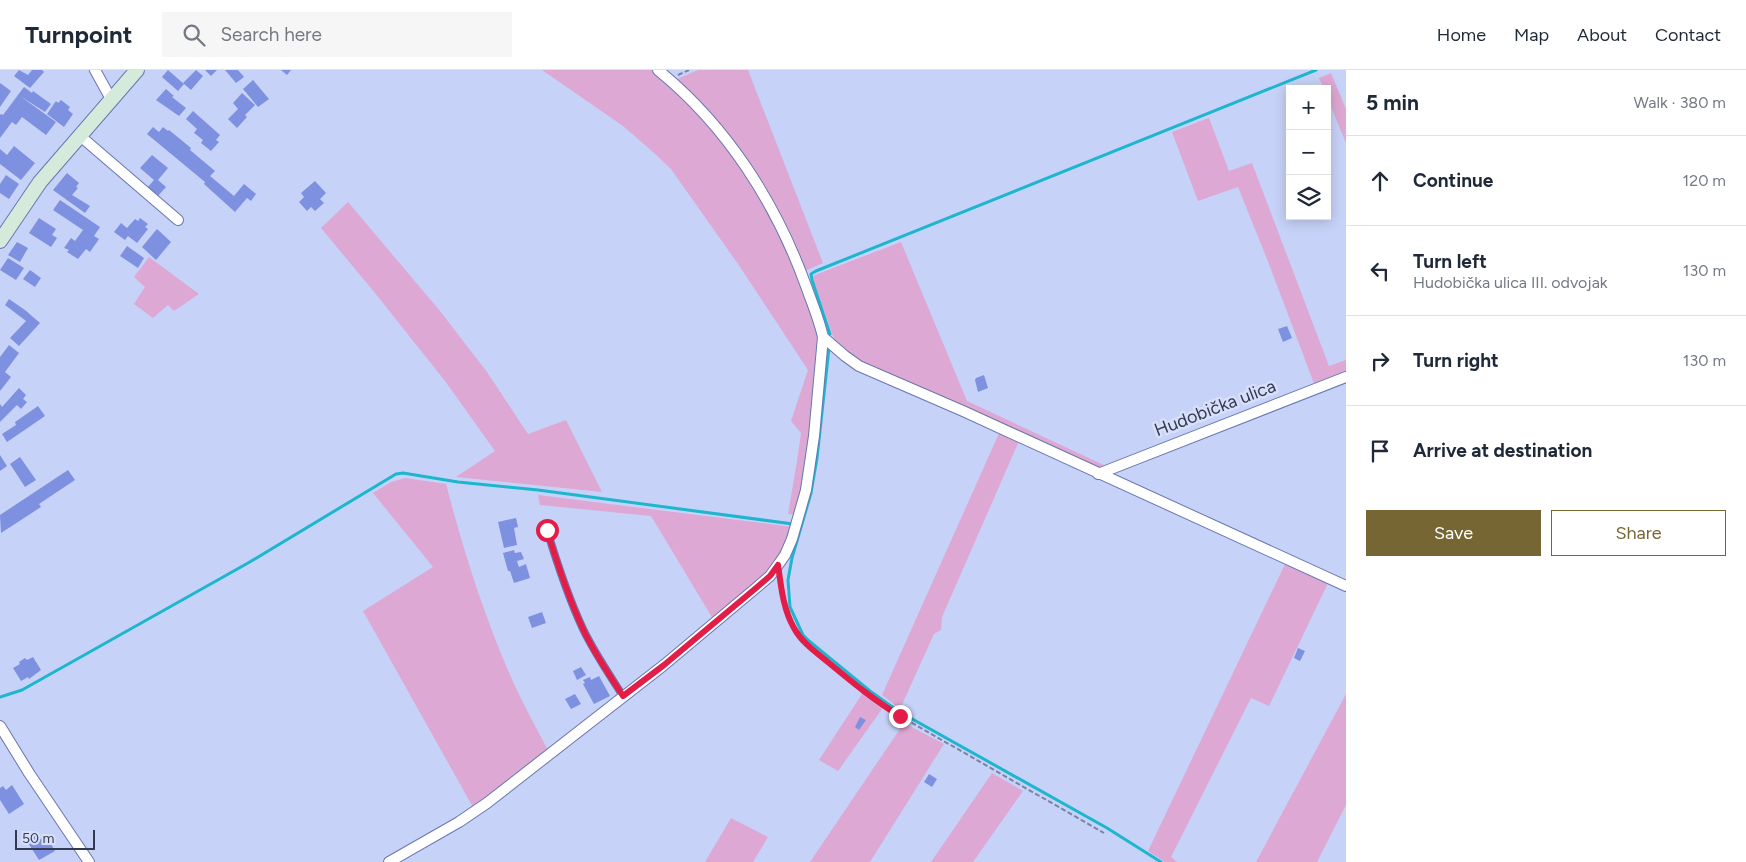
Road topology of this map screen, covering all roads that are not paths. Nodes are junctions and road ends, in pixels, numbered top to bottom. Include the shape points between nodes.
1 (95, 70) edge
2 (136, 70) edge
3 (658, 70) edge
4 (111, 98) junction
5 (79, 135) junction
6 (178, 220) dead end
7 (0, 242) edge
8 (823, 337) junction
9 (1346, 377) edge
10 (1098, 474) junction
11 (547, 530) dead end
12 (1346, 586) edge
13 (623, 696) junction
14 (0, 726) edge
15 (88, 862) edge
16 (389, 862) edge

1 - 4 street
2 - 4 main road
3 - 8 street via 699,108 749,170 777,219 800,270
4 - 5 main road
5 - 6 street
5 - 7 main road via 40,182
8 - 10 street via 859,366
8 - 13 street via 806,490 785,555 770,576
9 - 10 street, Hudobička ulica
10 - 12 street
11 - 13 lane via 583,630
13 - 16 street via 487,804
14 - 15 street

